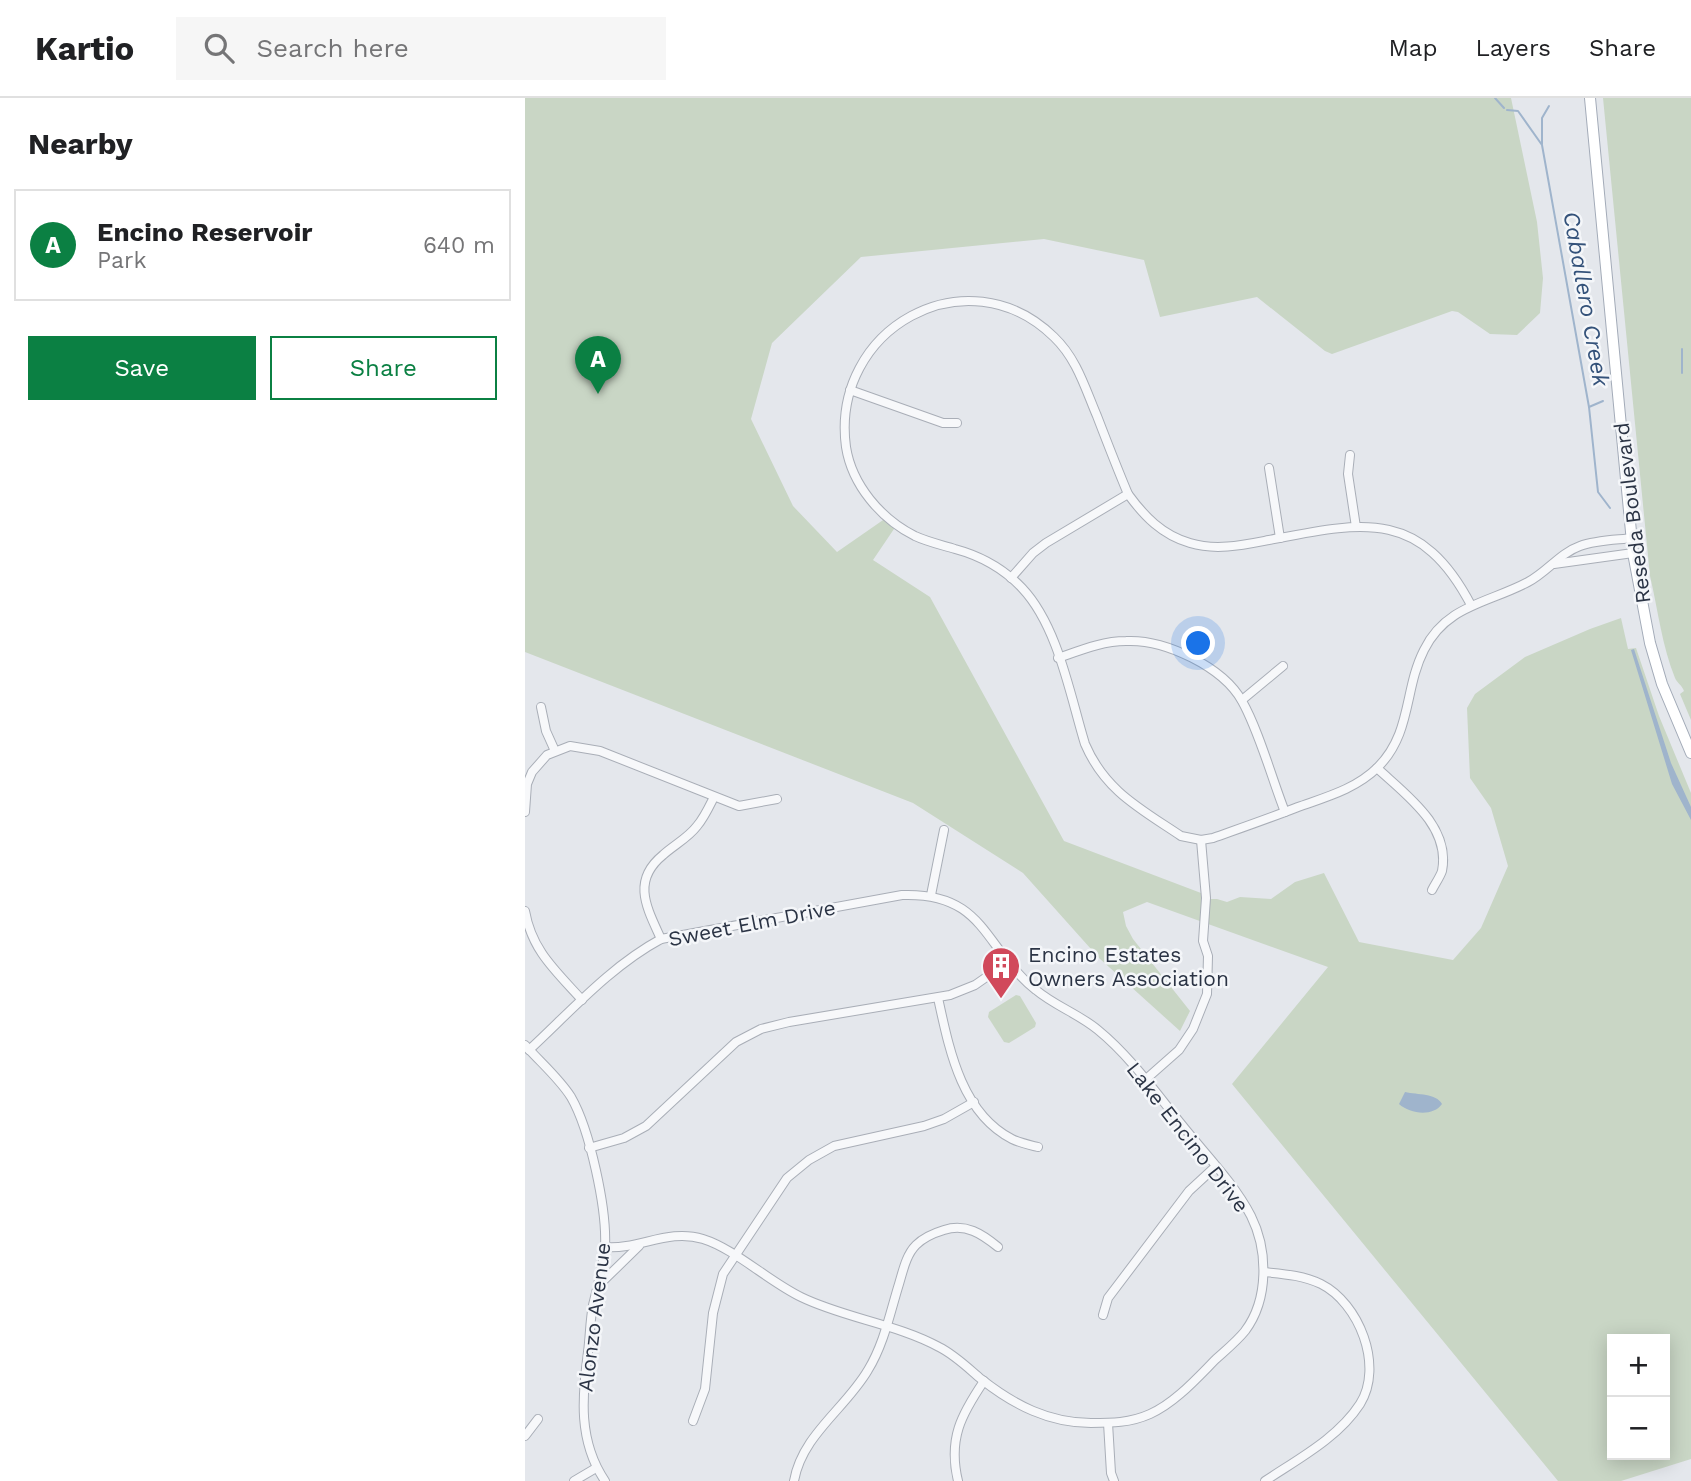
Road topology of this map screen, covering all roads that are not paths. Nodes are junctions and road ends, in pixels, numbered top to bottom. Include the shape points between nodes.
1 (1590, 98) edge
2 (850, 390) junction
3 (957, 423) dead end
4 (1350, 455) dead end
5 (1269, 468) dead end
6 (1128, 494) junction
7 (1356, 527) junction
8 (1280, 538) junction
9 (1633, 538) junction
10 (1633, 554) junction
11 (1553, 564) junction
12 (1011, 578) junction
13 (1471, 605) junction
14 (1058, 657) junction
15 (1283, 666) dead end
16 (1241, 700) junction
17 (541, 707) dead end
18 (555, 751) junction
19 (1691, 754) edge
20 (1377, 768) junction
21 (714, 797) junction
22 (777, 799) dead end
23 (525, 812) edge
24 (1285, 812) junction
25 (944, 830) dead end
26 (1201, 840) junction
27 (1432, 890) dead end
28 (931, 895) junction
29 (525, 911) edge
30 (661, 939) junction
31 (1008, 962) junction
32 (939, 998) junction
33 (582, 1000) junction
34 (527, 1047) edge
35 (1145, 1080) junction
36 (974, 1102) junction
37 (1038, 1147) dead end
38 (589, 1148) junction
39 (1215, 1167) junction
40 (644, 1242) junction
41 (605, 1247) junction
42 (997, 1247) dead end
43 (735, 1256) junction
44 (1263, 1272) junction
45 (599, 1286) junction
46 (1103, 1315) dead end
47 (887, 1328) junction
48 (984, 1381) junction
49 (538, 1419) dead end
50 (693, 1421) dead end
51 (1108, 1423) junction
52 (525, 1436) edge
53 (596, 1468) junction
54 (574, 1481) edge
55 (605, 1481) edge
56 (794, 1481) edge
57 (958, 1481) edge
58 (1114, 1481) edge
59 (1265, 1481) edge

1 - 9 main road, Reseda Boulevard
2 - 3 street via 943,423
2 - 6 street via 876,342 917,312 968,301 1018,313 1045,328 1072,359
2 - 12 street via 846,448 868,498 915,536 979,556
4 - 7 street via 1348,474
5 - 8 street
6 - 8 street via 1158,528 1190,543 1222,547
6 - 12 street via 1046,543
7 - 8 street
7 - 13 street via 1400,533 1430,549 1457,579
9 - 10 main road, Reseda Boulevard
9 - 11 street via 1582,545
10 - 11 street
10 - 19 main road, Reseda Boulevard via 1650,643
11 - 13 street via 1530,581
12 - 14 street via 1041,613
13 - 20 street via 1442,625 1424,649 1402,730
14 - 16 street via 1110,642 1153,643 1218,673
14 - 26 street via 1085,744 1105,778 1123,797 1181,836
15 - 16 street
16 - 24 street
17 - 18 street
18 - 21 street via 570,746 600,751
18 - 23 street via 532,772
20 - 24 street via 1354,786
20 - 27 street via 1422,811 1440,840 1442,872
21 - 22 street via 740,806
21 - 30 street via 699,825 647,873 644,896
24 - 26 street
25 - 28 street
26 - 35 street via 1209,983 1204,1005 1179,1050
28 - 30 street, Sweet Elm Drive via 902,895
28 - 31 street, Lake Encino Drive via 952,902 976,919
29 - 33 street via 537,949
30 - 33 street, Sweet Elm Drive via 639,951
31 - 32 street via 975,985
31 - 35 street, Lake Encino Drive via 1043,996 1110,1040
32 - 36 street via 953,1062
32 - 38 street via 761,1029 736,1042 646,1126
33 - 34 street, Sweet Elm Drive
34 - 38 street, Alonzo Avenue via 570,1096
35 - 39 street, Lake Encino Drive
36 - 37 street via 1010,1138
36 - 43 street via 944,1119 834,1146 809,1160 787,1178
38 - 41 street, Alonzo Avenue
39 - 44 street, Lake Encino Drive via 1251,1215
39 - 46 street via 1189,1191 1123,1278 1108,1298
40 - 41 street, Lake Encino Drive
40 - 43 street, Lake Encino Drive via 668,1236 693,1237
40 - 45 street
41 - 45 street, Alonzo Avenue
42 - 47 street via 975,1231 958,1227 925,1237 908,1256
43 - 47 street, Lake Encino Drive via 804,1299
43 - 50 street via 716,1295 705,1389
44 - 51 street, Lake Encino Drive via 1260,1302 1245,1331 1206,1369 1152,1413
44 - 59 street via 1290,1274 1339,1298 1363,1331 1370,1362 1367,1389 1351,1416 1336,1432
45 - 53 street, Alonzo Avenue via 582,1397 584,1427
47 - 48 street, Lake Encino Drive via 941,1348
47 - 56 street via 869,1370 811,1441
48 - 51 street, Lake Encino Drive via 1044,1417
48 - 57 street via 955,1432
49 - 52 street
51 - 58 street
53 - 54 street
53 - 55 street, Alonzo Avenue

